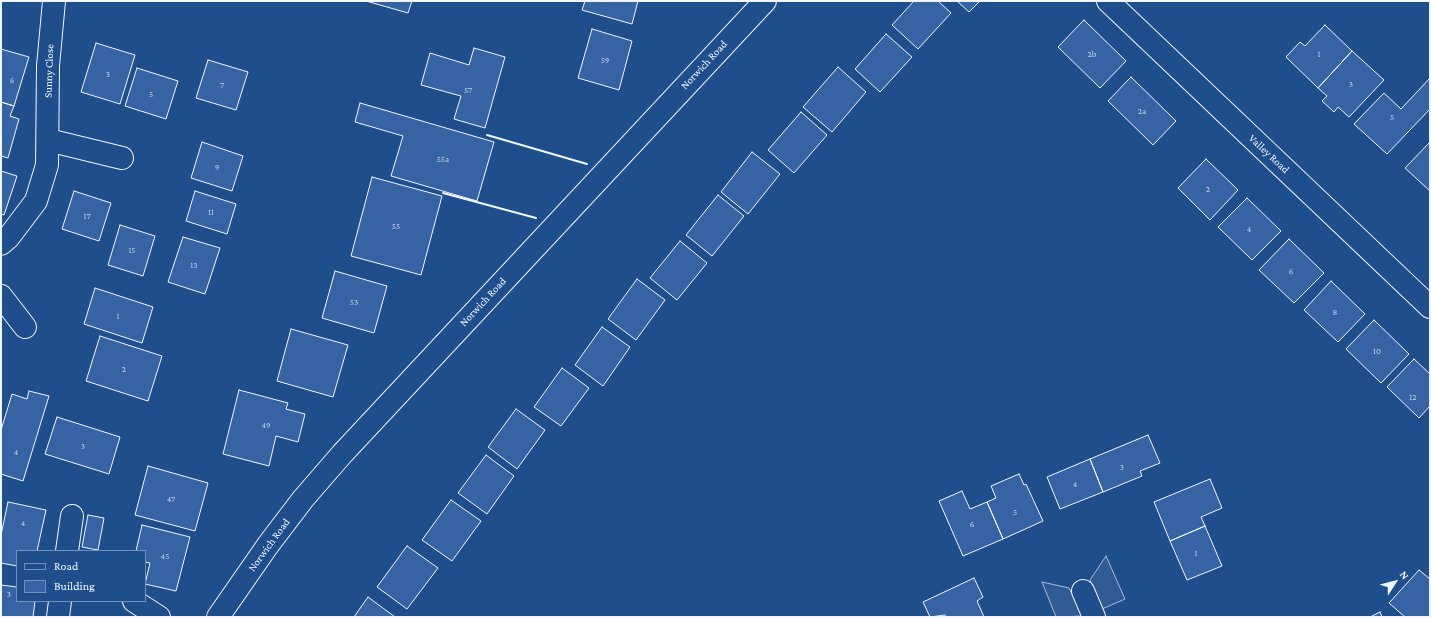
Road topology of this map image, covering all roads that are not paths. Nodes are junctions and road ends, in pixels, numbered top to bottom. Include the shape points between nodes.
1 (54, 1) edge
2 (766, 1) edge
3 (1108, 1) edge
4 (48, 140) junction
5 (122, 158) dead end
6 (1, 244) edge
7 (1, 296) edge
8 (1430, 307) edge
9 (25, 327) dead end
10 (72, 516) dead end
11 (67, 550) edge
12 (1083, 591) dead end
13 (60, 602) edge
14 (136, 602) edge
15 (58, 617) edge
16 (159, 617) edge
17 (218, 617) edge
18 (1094, 617) edge

1 - 4 street, Sunny Close via 48,66
2 - 17 street, Norwich Road via 342,454 268,545
3 - 8 street, Valley Road
4 - 5 street
4 - 6 street, Sunny Close via 47,165 36,201
7 - 9 street
10 - 11 street
12 - 18 street
13 - 15 street
14 - 16 street

